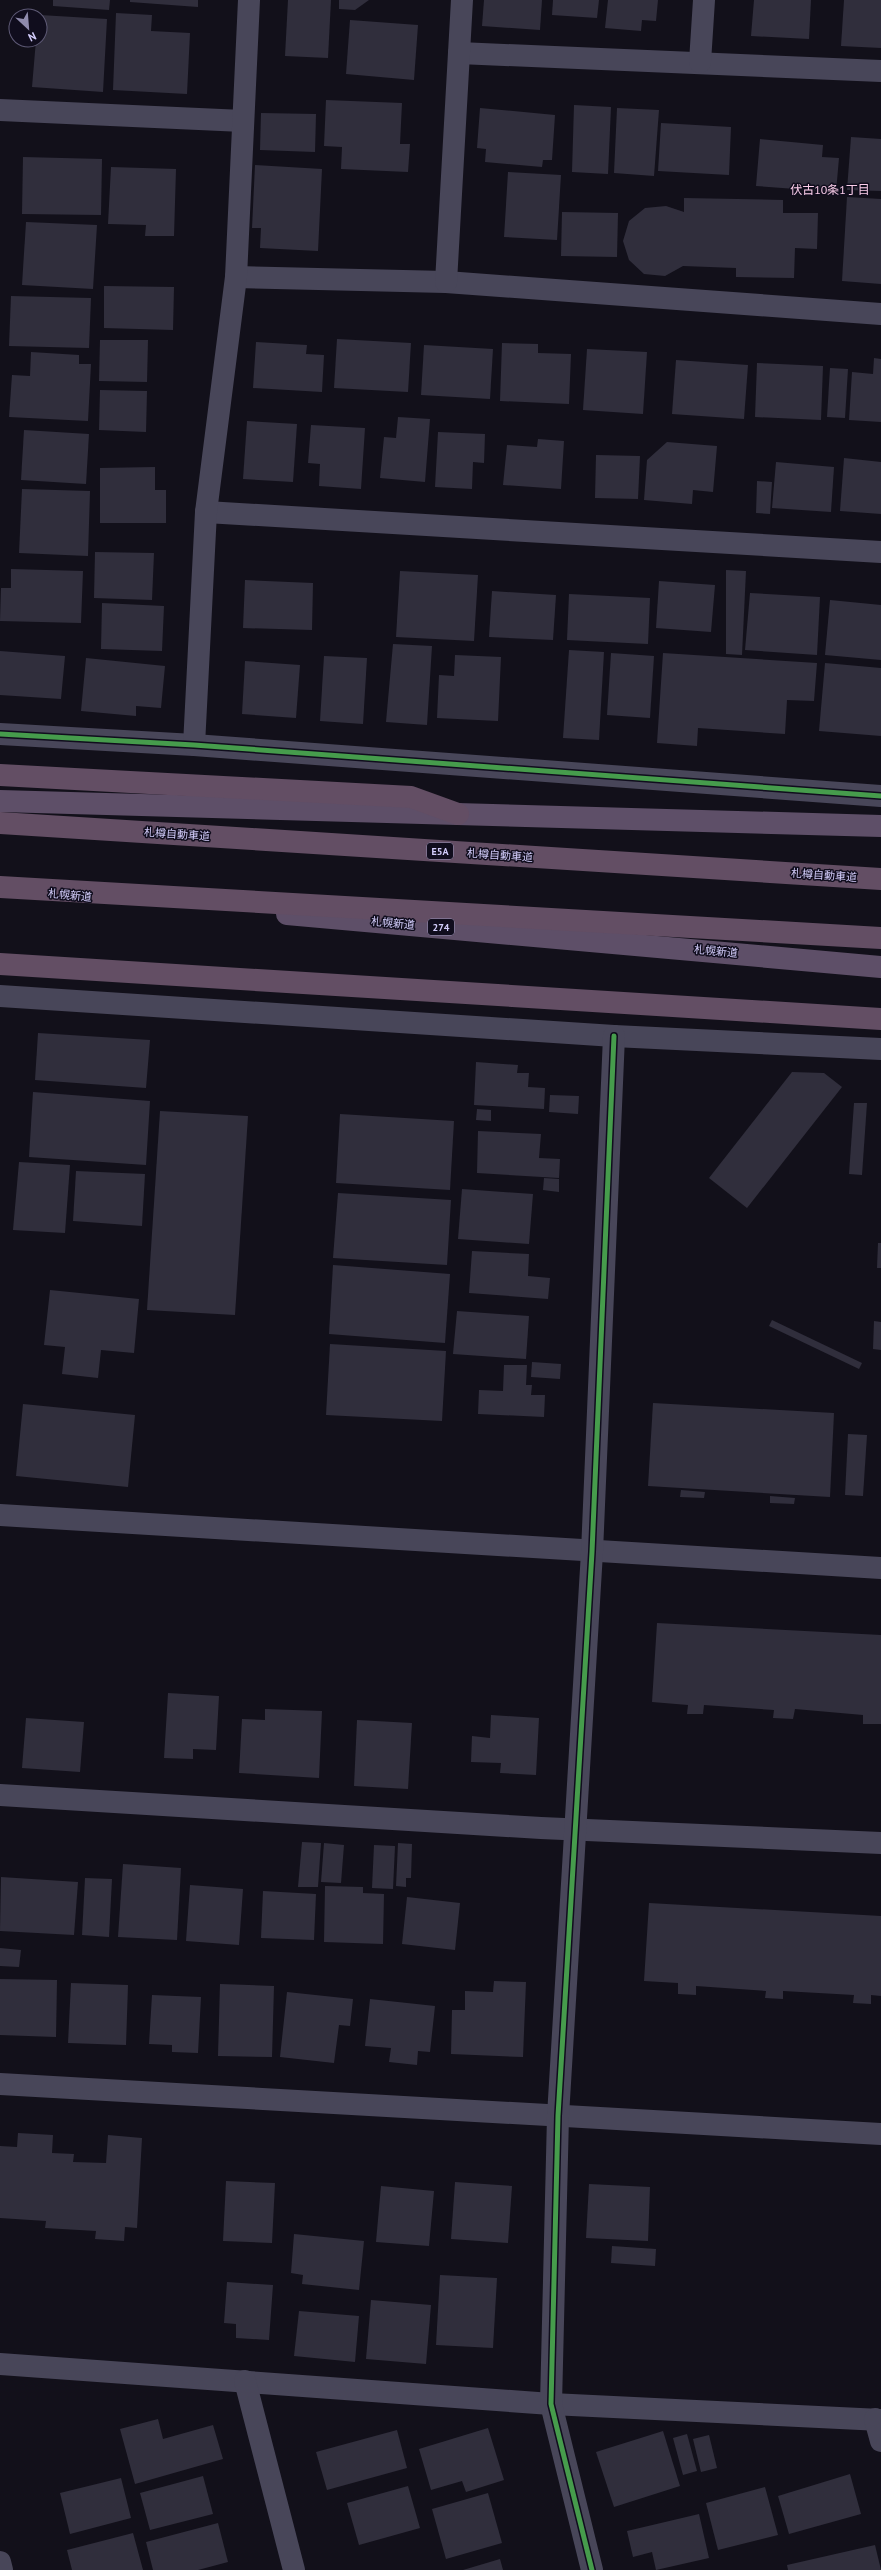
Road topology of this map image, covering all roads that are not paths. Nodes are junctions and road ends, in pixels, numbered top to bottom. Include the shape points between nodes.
1 (249, 0) edge
2 (462, 0) edge
3 (704, 0) edge
4 (459, 53) junction
5 (700, 62) junction
6 (881, 71) edge
7 (0, 110) edge
8 (243, 121) junction
9 (236, 277) junction
10 (446, 282) junction
11 (881, 314) edge
12 (206, 512) junction
13 (881, 552) edge
14 (0, 734) edge
15 (194, 745) junction
16 (0, 774) edge
17 (881, 796) edge
18 (0, 801) edge
19 (458, 814) junction
20 (0, 822) edge
21 (881, 826) edge
22 (881, 879) edge
23 (0, 888) edge
24 (881, 938) edge
25 (0, 964) edge
26 (881, 967) edge
27 (0, 996) edge
28 (881, 1019) edge
29 (614, 1036) junction
30 (881, 1049) edge
31 (0, 1515) edge
32 (592, 1552) junction
33 (881, 1568) edge
34 (0, 1795) edge
35 (575, 1830) junction
36 (881, 1843) edge
37 (0, 2084) edge
38 (558, 2116) junction
39 (881, 2134) edge
40 (0, 2364) edge
41 (245, 2382) junction
42 (551, 2404) junction
43 (878, 2420) edge
44 (881, 2441) edge
45 (0, 2562) edge
46 (2, 2570) edge
47 (294, 2570) edge
48 (592, 2570) edge

1 - 8 street
2 - 4 street
3 - 5 street
4 - 5 street
4 - 10 street
5 - 6 street
7 - 8 street
8 - 9 street
9 - 10 street
9 - 12 street
10 - 11 street
12 - 13 street
12 - 15 street
14 - 15 street
15 - 17 street
16 - 19 highway via 411,797
18 - 19 highway
19 - 21 highway
20 - 22 highway, 札樽自動車道 / E5A
23 - 24 highway
23 - 26 highway, 札幌新道 / 274
25 - 28 highway
27 - 29 street
29 - 30 street
29 - 32 street
31 - 32 street
32 - 33 street
32 - 35 street
34 - 35 street
35 - 36 street
35 - 38 street
37 - 38 street
38 - 39 street
38 - 42 street
40 - 41 street
41 - 42 street
41 - 47 street
42 - 43 street
42 - 48 street
43 - 44 street
45 - 46 street

